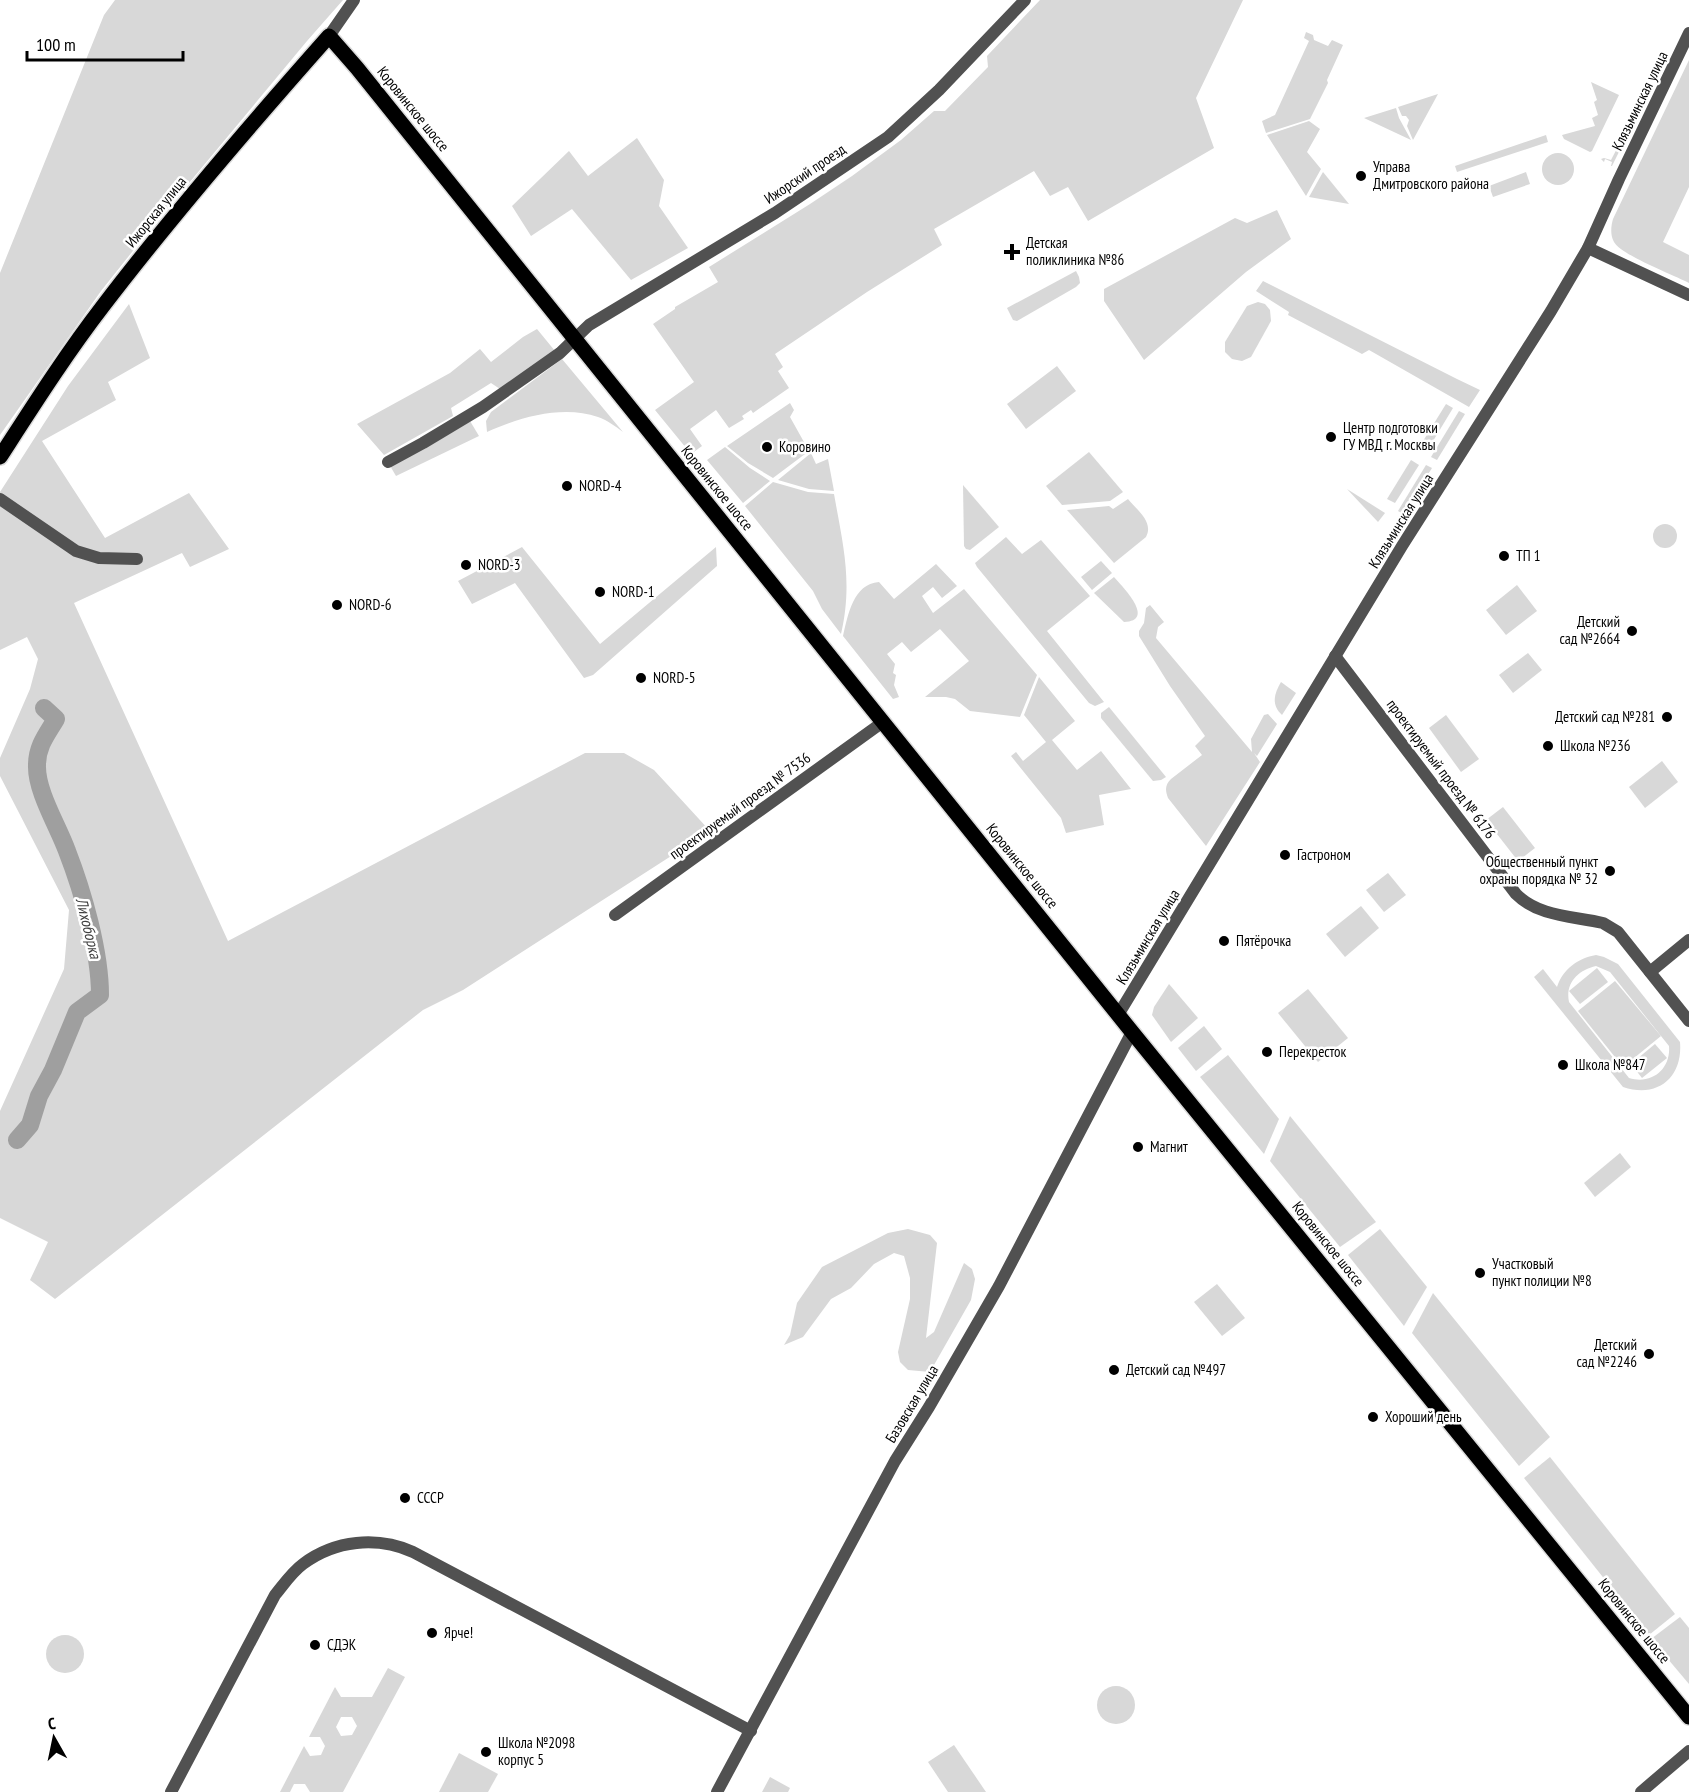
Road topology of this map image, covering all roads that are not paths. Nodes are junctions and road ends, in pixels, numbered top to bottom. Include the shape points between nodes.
1 (1025, 0) edge
2 (352, 1) edge
3 (1689, 33) edge
4 (329, 36) junction
5 (1588, 248) junction
6 (1689, 295) edge
7 (574, 339) junction
8 (0, 457) edge
9 (388, 462) dead end
10 (0, 499) edge
11 (137, 560) dead end
12 (1335, 656) junction
13 (883, 722) junction
14 (615, 915) dead end
15 (1689, 940) edge
16 (1650, 972) junction
17 (1118, 1015) junction
18 (1689, 1021) edge
19 (1132, 1032) junction
20 (1689, 1717) edge
21 (751, 1731) junction
22 (1689, 1751) edge
23 (171, 1792) edge
24 (717, 1792) edge
25 (1641, 1792) edge

1 - 7 street, Ижорский проезд via 888,137 775,213 589,325
2 - 4 street, Ижорская улица
3 - 5 street, Клязьминская улица
4 - 7 main road, Коровинское шоссе
4 - 8 main road, Ижорская улица via 102,306
5 - 6 street
5 - 12 street, Клязьминская улица
7 - 9 street, Ижорский проезд via 483,407
7 - 13 main road, Коровинское шоссе
10 - 11 street via 76,551 99,558
12 - 16 street, проектируемый проезд № 6176 via 1516,894 1538,909 1611,927
12 - 17 street, Клязьминская улица
13 - 14 street, проектируемый проезд № 7536
13 - 17 main road, Коровинское шоссе
15 - 16 street
16 - 18 street, проектируемый проезд № 6176
17 - 19 main road, Коровинское шоссе
19 - 20 main road, Коровинское шоссе
19 - 21 street, Базовская улица via 999,1286 895,1461
21 - 23 street via 413,1552 384,1543 364,1542 318,1554 302,1564 276,1595
21 - 24 street, Базовская улица
22 - 25 street

